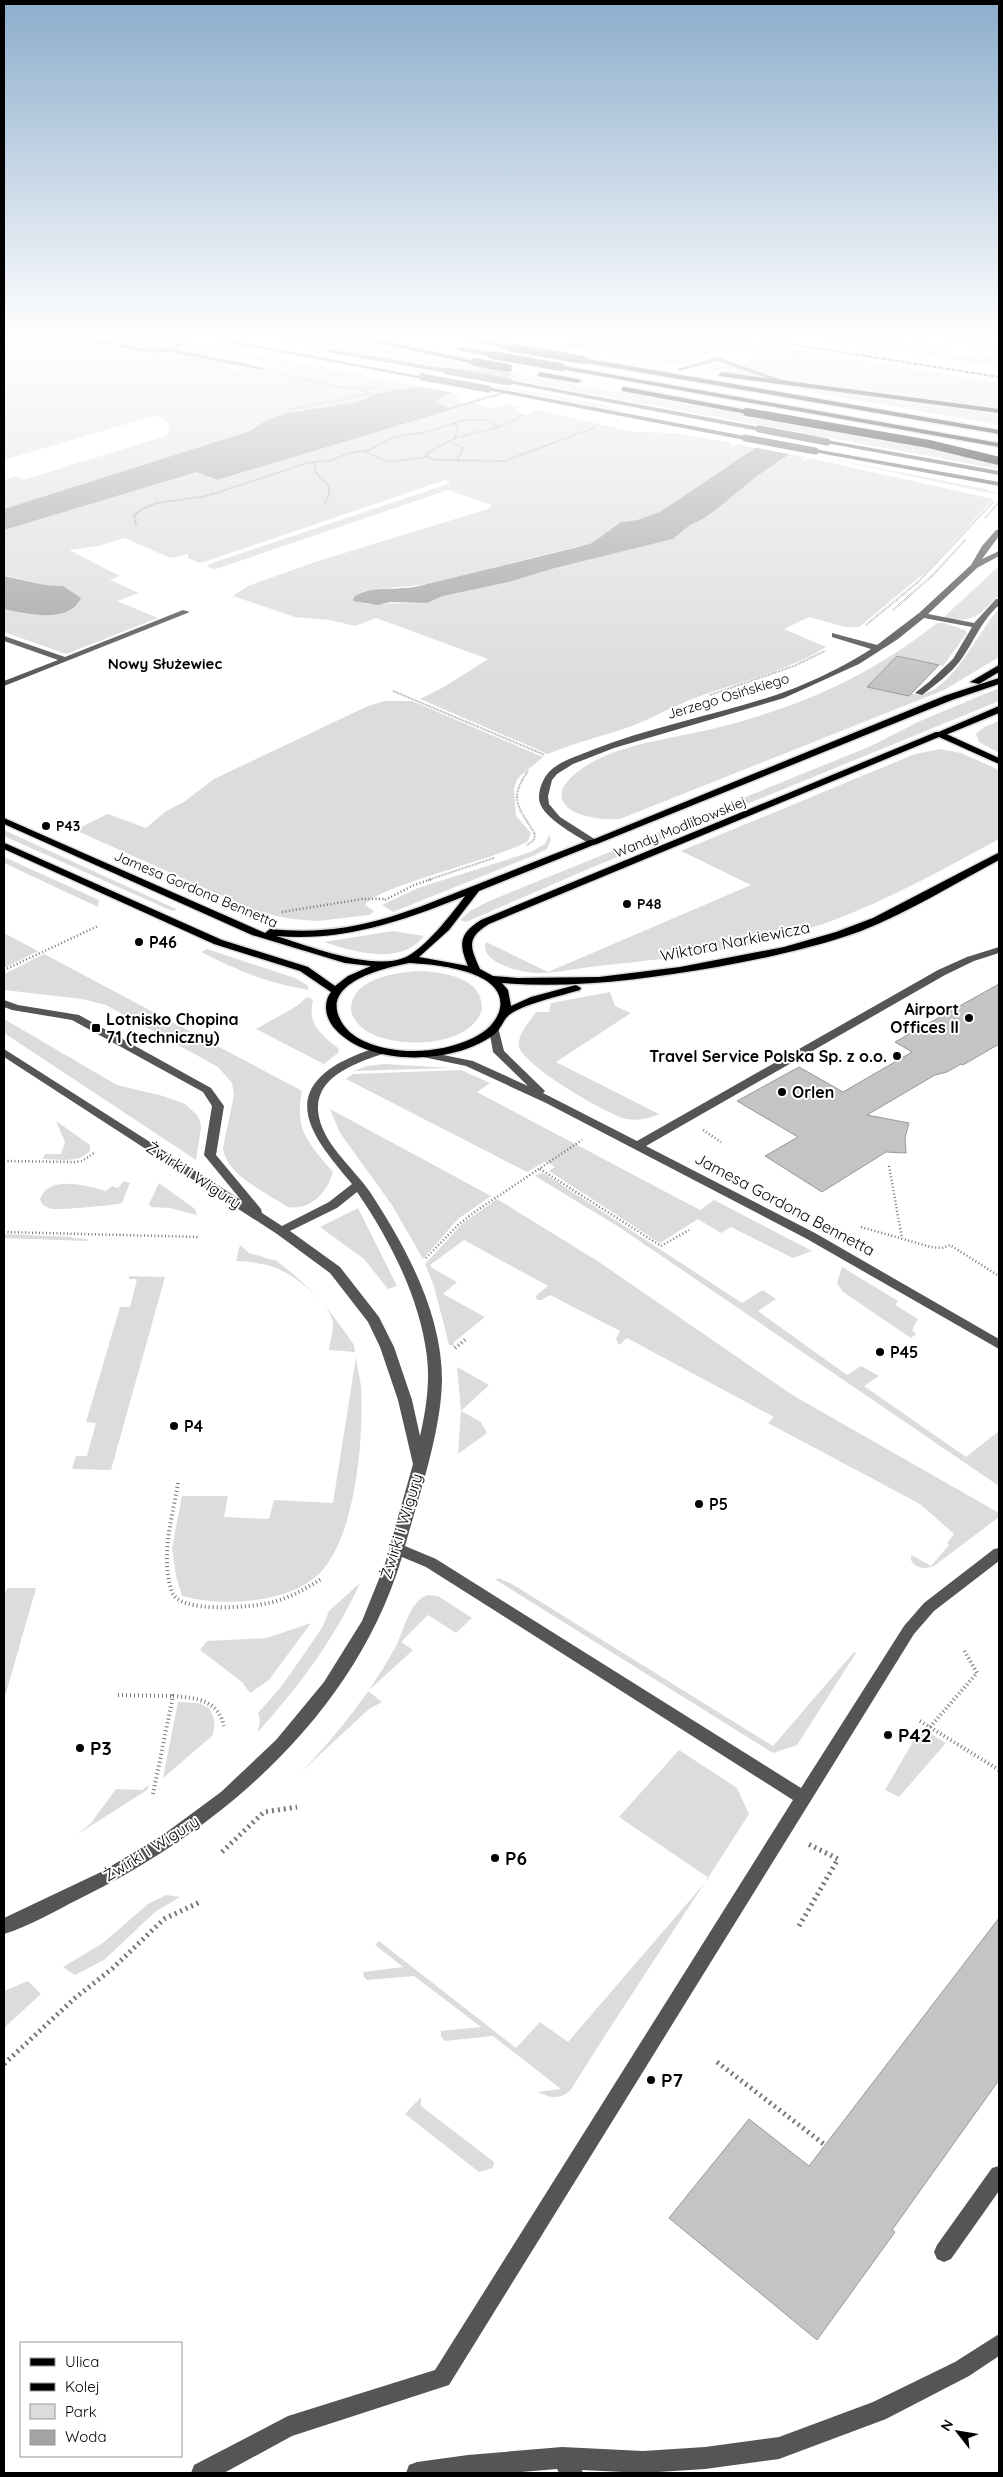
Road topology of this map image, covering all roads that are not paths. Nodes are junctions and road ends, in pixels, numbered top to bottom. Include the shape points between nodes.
1 (835, 455) edge
2 (897, 455) edge
3 (972, 455) edge
4 (999, 461) edge
5 (999, 473) edge
6 (999, 484) edge
7 (999, 532) edge
8 (999, 553) edge
9 (974, 566) junction
10 (999, 601) edge
11 (186, 612) dead end
12 (922, 616) junction
13 (978, 626) junction
14 (835, 635) dead end
15 (4, 638) edge
16 (878, 648) junction
17 (66, 660) junction
18 (999, 668) edge
19 (999, 681) edge
20 (4, 684) edge
21 (919, 693) dead end
22 (948, 698) junction
23 (999, 709) edge
24 (939, 734) junction
25 (999, 761) edge
26 (4, 820) edge
27 (593, 842) junction
28 (4, 846) edge
29 (999, 856) edge
30 (475, 889) junction
31 (241, 927) junction
32 (999, 950) edge
33 (409, 960) junction
34 (383, 965) junction
35 (475, 970) junction
36 (490, 979) junction
37 (607, 980) junction
38 (337, 992) junction
39 (4, 1003) edge
40 (504, 1014) junction
41 (494, 1029) junction
42 (381, 1051) junction
43 (4, 1052) edge
44 (423, 1054) junction
45 (550, 1101) junction
46 (637, 1146) junction
47 (358, 1185) junction
48 (261, 1218) junction
49 (281, 1231) junction
50 (999, 1345) edge
51 (419, 1466) junction
52 (397, 1550) junction
53 (999, 1553) edge
54 (802, 1797) junction
55 (4, 1926) edge
56 (999, 2175) edge
57 (944, 2252) dead end
58 (999, 2344) edge
59 (567, 2466) edge
60 (202, 2473) edge
61 (418, 2473) edge

1 - 6 street, bridge
2 - 5 street, bridge
3 - 4 highway, bridge
7 - 9 street, Jerzego Osińskiego
8 - 9 street, Jerzego Osińskiego
9 - 12 street, Jerzego Osińskiego
10 - 13 street via 981,618
11 - 17 street
12 - 13 street
12 - 16 street, Jerzego Osińskiego
13 - 21 street via 956,660
14 - 16 street
15 - 17 street
16 - 27 street, Jerzego Osińskiego via 836,672 781,696 611,746 561,767 544,788 544,804 557,818
17 - 20 street
18 - 22 highway
19 - 22 highway
22 - 27 highway
23 - 24 highway
24 - 25 main road
24 - 35 main road, Wandy Modlibowskiej via 485,922 466,942
26 - 31 main road, Jamesa Gordona Bennetta
27 - 30 main road, Wandy Modlibowskiej
28 - 38 main road via 218,942 304,969
29 - 37 main road, Wiktora Narkiewicza via 908,904 824,940 731,961
30 - 31 main road, Wandy Modlibowskiej via 395,921 335,934 300,935
30 - 33 main road via 461,911
31 - 34 main road, Jamesa Gordona Bennetta via 349,961
32 - 46 street via 948,970
33 - 34 main road
33 - 35 main road via 443,962
34 - 38 main road via 352,977
35 - 36 main road
36 - 37 main road, Wiktora Narkiewicza via 549,984
36 - 40 main road via 502,991
37 - 40 main road, Wiktora Narkiewicza via 535,999
38 - 42 main road via 331,1004 336,1025 350,1038
39 - 48 street via 16,1008 75,1017 207,1090 218,1106 210,1156
40 - 41 main road
41 - 44 main road via 466,1046
41 - 45 street, Jamesa Gordona Bennetta via 500,1052
42 - 44 main road
42 - 47 street via 340,1067 319,1088 312,1109 320,1132
43 - 48 street, Żwirki i Wigury
44 - 45 street, Jamesa Gordona Bennetta via 469,1063
45 - 46 street, Jamesa Gordona Bennetta
46 - 50 street, Jamesa Gordona Bennetta via 812,1236
47 - 49 street via 333,1205
47 - 51 street via 397,1245 428,1323 436,1377 432,1420
48 - 49 street, Żwirki i Wigury
49 - 51 street, Żwirki i Wigury via 335,1270 374,1320 406,1400
51 - 52 street, Żwirki i Wigury
52 - 54 street via 431,1563
52 - 55 street, Żwirki i Wigury via 370,1620 342,1670 277,1751 239,1787 165,1843 76,1893
53 - 54 street via 929,1607 910,1630
54 - 60 street via 584,2156 442,2378 288,2427
56 - 57 street
58 - 59 street via 962,2368 878,2411 779,2448 706,2458
59 - 61 street via 468,2466

